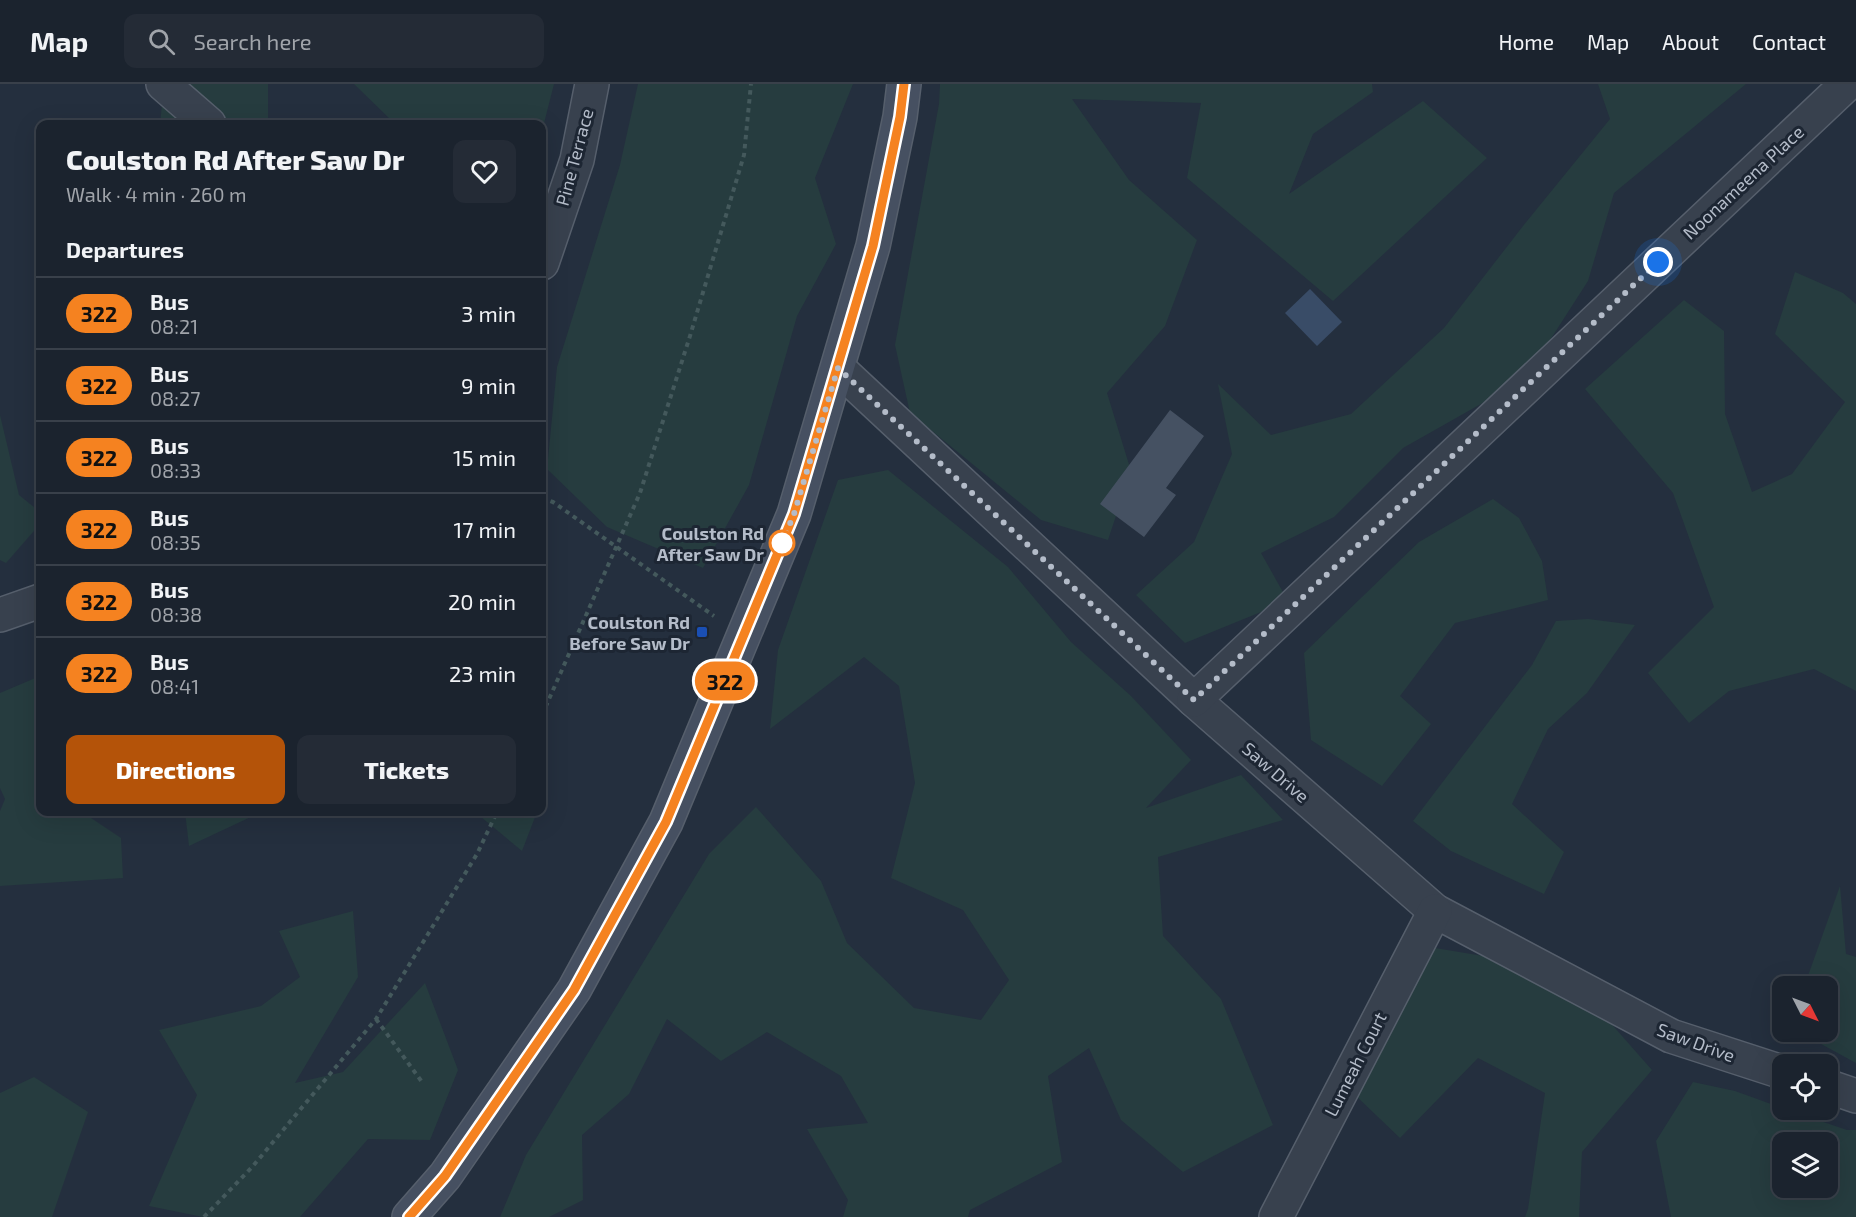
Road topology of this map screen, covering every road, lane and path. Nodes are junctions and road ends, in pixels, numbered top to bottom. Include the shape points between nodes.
1 (164, 84) edge
2 (592, 84) edge
3 (752, 84) edge
4 (904, 84) edge
5 (1847, 84) edge
6 (204, 120) edge
7 (546, 251) edge
8 (838, 368) junction
9 (546, 499) edge
10 (617, 546) junction
11 (36, 602) edge
12 (0, 615) edge
13 (744, 637) junction
14 (1194, 700) junction
15 (546, 706) edge
16 (495, 816) edge
17 (1435, 910) junction
18 (376, 1019) junction
19 (1772, 1069) edge
20 (422, 1082) dead end
21 (1838, 1090) edge
22 (1856, 1096) edge
23 (204, 1217) edge
24 (409, 1217) edge
25 (1276, 1217) edge

1 - 6 street
2 - 7 street, Pine Terrace via 577,160
3 - 10 path via 744,155 640,493
4 - 8 street via 873,246
5 - 14 street, Noonameena Place
8 - 13 street via 794,514
8 - 14 street, Saw Drive
9 - 10 path
10 - 13 path
10 - 15 path
11 - 12 street
13 - 24 street via 666,822 574,990 445,1176
14 - 17 street, Saw Drive
16 - 18 path via 477,854
17 - 19 street, Saw Drive via 1671,1036
17 - 25 street, Lumeah Court
18 - 20 path
18 - 23 path via 253,1166
21 - 22 street

